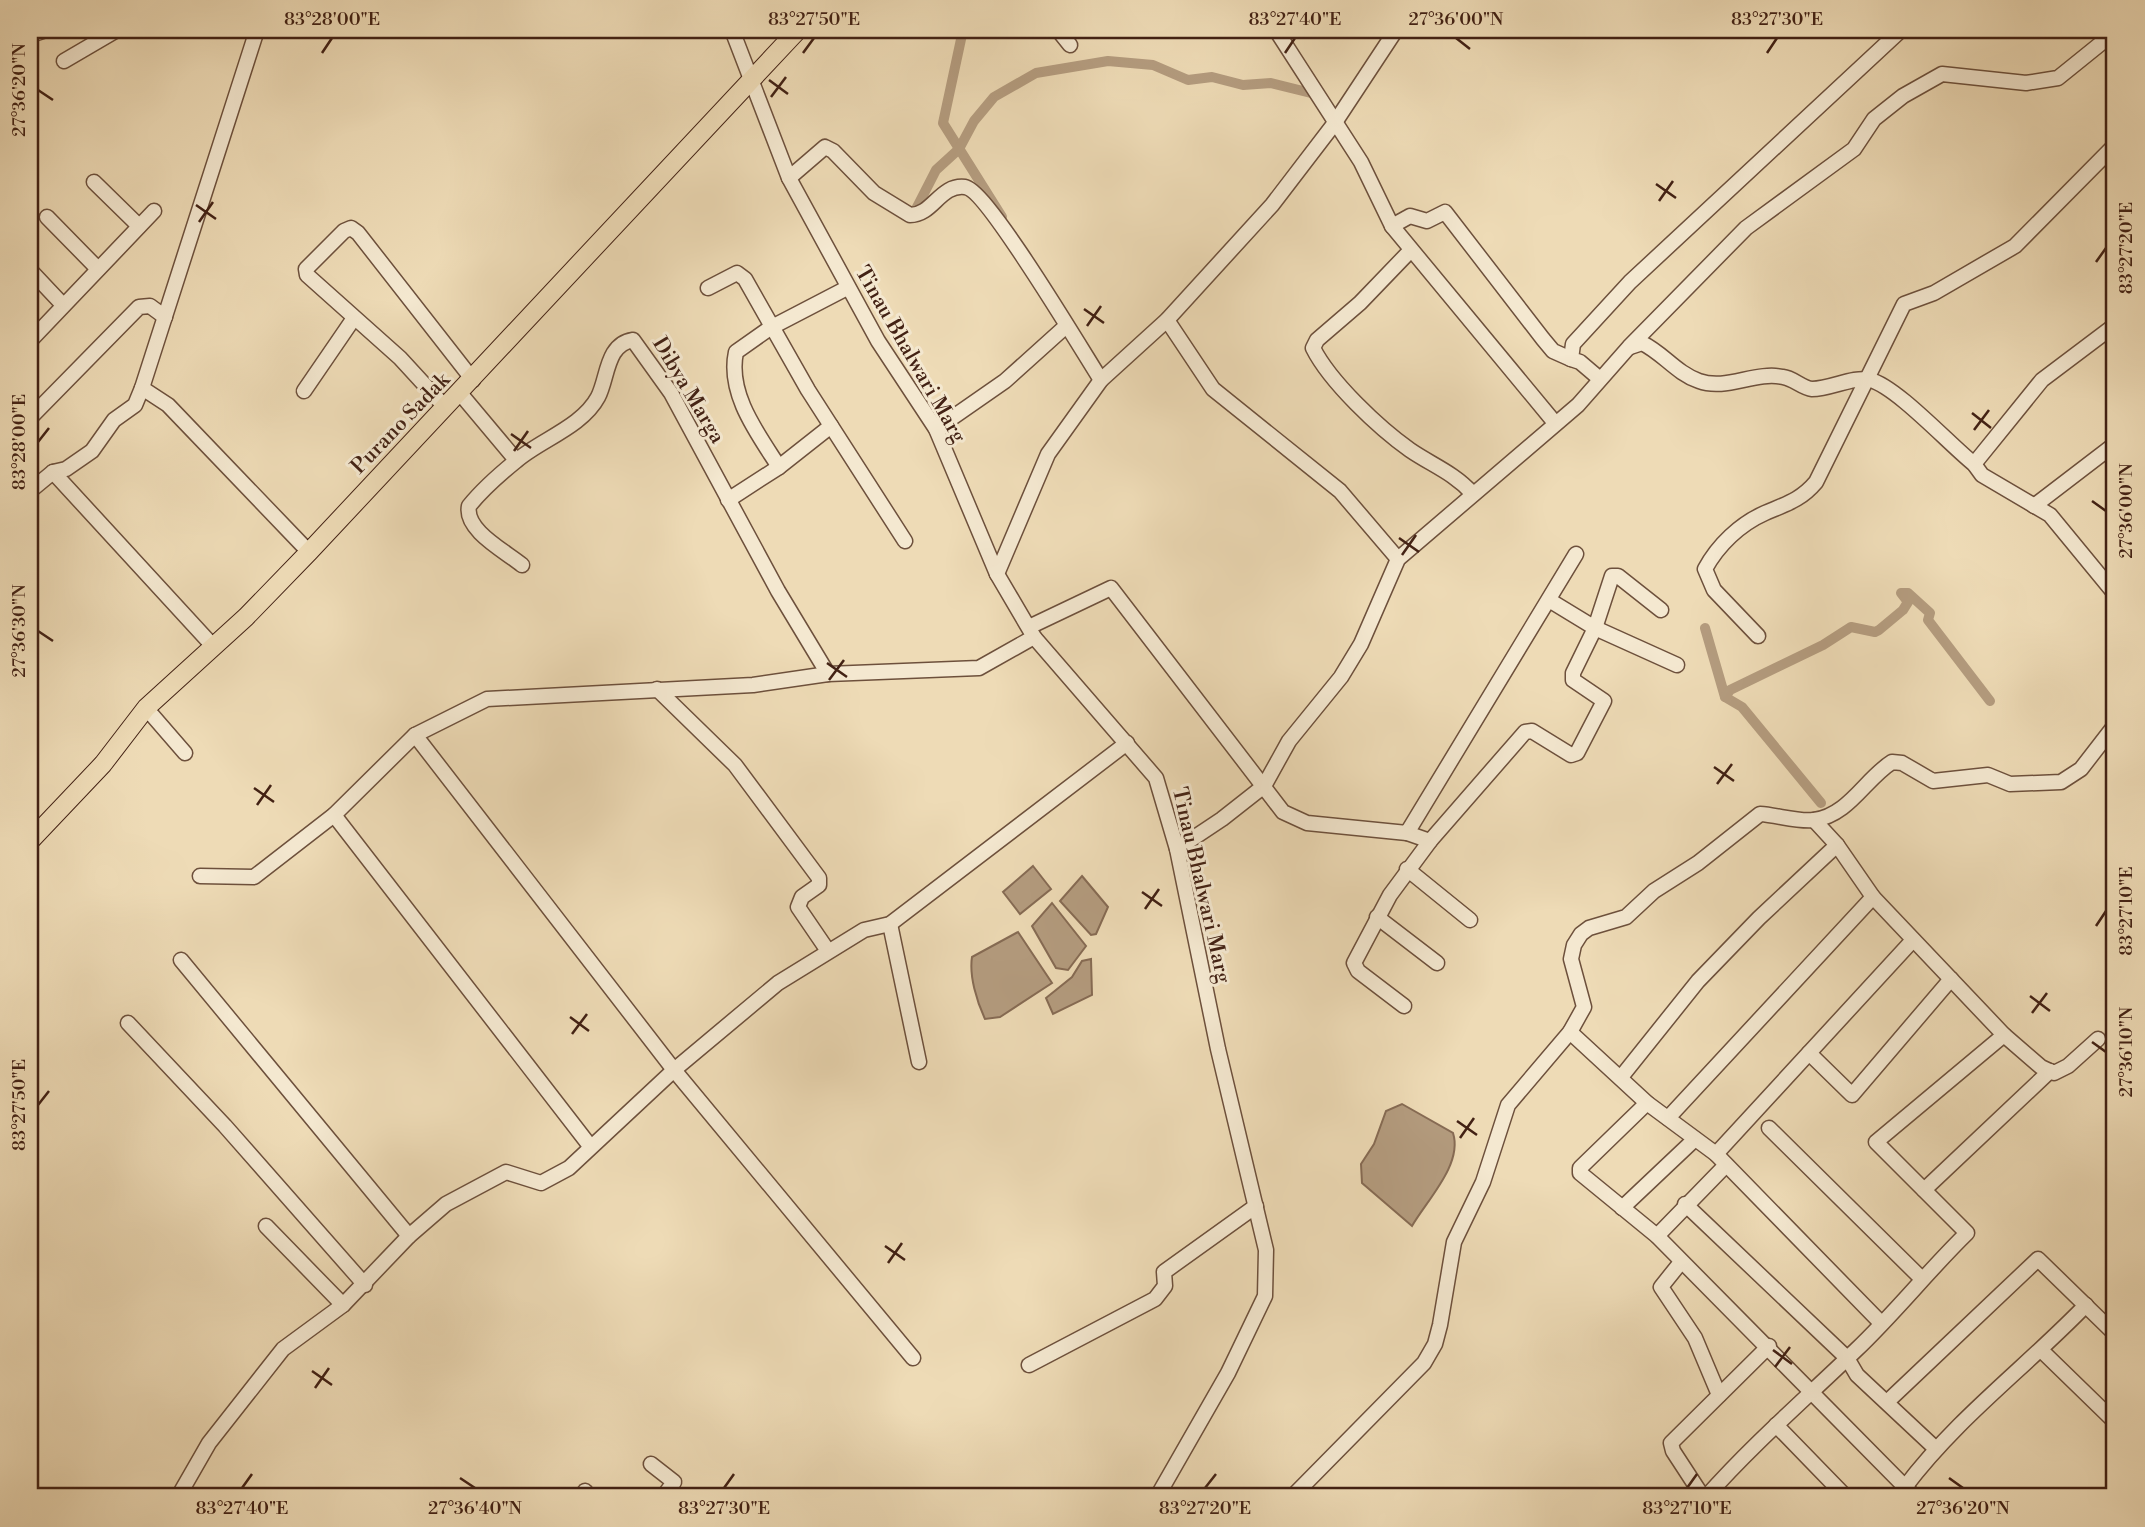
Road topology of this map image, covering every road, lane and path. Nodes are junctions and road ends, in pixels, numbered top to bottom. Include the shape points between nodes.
1 (46, 30) edge
2 (117, 30) edge
3 (257, 30) edge
4 (732, 30) edge
5 (798, 30) edge
6 (1058, 30) edge
7 (1276, 30) edge
8 (1396, 30) edge
9 (1901, 30) edge
10 (30, 32) edge
11 (2115, 32) edge
12 (1070, 46) dead end
13 (64, 61) dead end
14 (752, 81) junction
15 (1334, 124) junction
16 (2115, 145) edge
17 (789, 178) junction
18 (94, 181) dead end
19 (155, 211) dead end
20 (47, 217) dead end
21 (139, 226) junction
22 (1392, 226) junction
23 (1411, 250) junction
24 (98, 269) junction
25 (30, 270) edge
26 (708, 288) dead end
27 (848, 288) junction
28 (63, 305) junction
29 (165, 317) junction
30 (354, 318) junction
31 (1167, 320) junction
32 (2115, 324) edge
33 (1065, 327) junction
34 (770, 328) junction
35 (31, 337) edge
36 (1629, 348) junction
37 (1571, 359) junction
38 (1600, 379) junction
39 (1101, 380) junction
40 (1869, 380) junction
41 (466, 386) junction
42 (142, 388) junction
43 (304, 391) dead end
44 (445, 407) junction
45 (30, 418) edge
46 (1555, 423) junction
47 (831, 426) junction
48 (936, 429) junction
49 (2115, 444) edge
50 (516, 460) junction
51 (1974, 464) junction
52 (779, 467) junction
53 (53, 472) junction
54 (30, 491) edge
55 (1472, 493) junction
56 (728, 500) junction
57 (2034, 506) junction
58 (905, 541) dead end
59 (309, 552) junction
60 (1576, 554) dead end
61 (1398, 559) junction
62 (522, 565) dead end
63 (997, 574) junction
64 (2115, 594) edge
65 (1549, 600) junction
66 (1661, 610) dead end
67 (1595, 628) junction
68 (1031, 632) junction
69 (1758, 636) dead end
70 (212, 646) junction
71 (1677, 664) dead end
72 (828, 674) junction
73 (657, 689) junction
74 (146, 708) junction
75 (2115, 724) edge
76 (415, 735) junction
77 (1127, 743) junction
78 (186, 753) dead end
79 (1264, 786) junction
80 (334, 815) junction
81 (1814, 820) junction
82 (1407, 833) junction
83 (30, 841) edge
84 (1430, 841) junction
85 (1837, 845) junction
86 (1177, 849) junction
87 (1407, 869) junction
88 (200, 876) dead end
89 (1873, 897) junction
90 (1377, 917) junction
91 (1471, 920) dead end
92 (890, 924) junction
93 (1913, 940) junction
94 (828, 951) junction
95 (181, 960) dead end
96 (1437, 963) dead end
97 (1951, 979) junction
98 (1404, 1006) dead end
99 (128, 1023) dead end
100 (1570, 1032) junction
101 (2004, 1035) junction
102 (2098, 1039) dead end
103 (1809, 1053) junction
104 (919, 1062) dead end
105 (674, 1070) junction
106 (2049, 1071) junction
107 (1622, 1076) junction
108 (1647, 1103) junction
109 (1668, 1118) junction
110 (1769, 1128) dead end
111 (1695, 1139) junction
112 (590, 1146) junction
113 (1721, 1160) junction
114 (1924, 1190) junction
115 (1685, 1204) junction
116 (1256, 1206) junction
117 (1622, 1208) junction
118 (266, 1226) dead end
119 (409, 1236) junction
120 (1657, 1236) junction
121 (1681, 1262) junction
122 (1921, 1278) junction
123 (365, 1285) junction
124 (343, 1304) junction
125 (2086, 1306) junction
126 (1881, 1323) junction
127 (2115, 1334) edge
128 (1769, 1346) junction
129 (2042, 1351) junction
130 (913, 1358) dead end
131 (1847, 1358) junction
132 (1029, 1365) dead end
133 (1811, 1390) junction
134 (1719, 1395) junction
135 (1887, 1402) junction
136 (2115, 1422) edge
137 (1776, 1425) junction
138 (1935, 1448) junction
139 (651, 1464) dead end
140 (1910, 1492) edge
141 (178, 1497) edge
142 (663, 1497) edge
143 (1157, 1497) edge
144 (1292, 1497) edge
145 (1704, 1497) edge
146 (1846, 1497) edge

1 - 10 street
2 - 13 street
3 - 29 street
4 - 14 street, Tinau Bhalwari Marg
5 - 14 main road, Purano Sadak
6 - 12 street
7 - 15 street
8 - 15 street
9 - 37 street via 1630,282 1573,344
11 - 36 street via 2058,78 2026,83 1942,74 1903,96 1874,119 1854,149 1746,229
14 - 17 street, Tinau Bhalwari Marg
14 - 41 main road, Purano Sadak
15 - 22 street via 1361,162
15 - 31 street via 1272,205
16 - 40 street via 2015,246 1934,293 1905,304
17 - 27 street, Tinau Bhalwari Marg
17 - 33 street via 825,147 874,193 910,215 922,213 947,190 971,189 1017,248
18 - 21 street
19 - 21 street
20 - 24 street
21 - 24 street
22 - 23 street
22 - 37 street via 1410,216 1427,221 1444,212 1543,340
23 - 46 street
23 - 55 street via 1314,348 1390,435 1451,473
24 - 28 street
25 - 28 street
26 - 34 street via 737,273 745,279
27 - 34 street
27 - 48 street, Tinau Bhalwari Marg
28 - 35 street
29 - 42 street
29 - 45 street via 150,306 139,307
30 - 41 street via 307,275 312,263 351,228
30 - 43 street
30 - 44 street via 400,358
31 - 39 street
31 - 61 street via 1213,389 1340,491
32 - 51 street via 2042,380
33 - 39 street
33 - 48 street via 1005,381
34 - 47 street
34 - 52 street via 740,347 734,363 746,415
36 - 38 street
36 - 40 street via 1642,343 1676,371 1700,382 1783,377 1811,389
37 - 38 street
38 - 46 street
39 - 63 street via 1048,454
40 - 51 street via 1887,388
40 - 69 street via 1816,482 1803,497 1748,524 1718,549 1705,569 1714,590
41 - 44 main road, Purano Sadak
41 - 50 street
42 - 53 street via 135,405 114,420 92,452
42 - 59 street via 168,405
44 - 59 main road, Purano Sadak
46 - 55 street
47 - 52 street
47 - 58 street
48 - 63 street, Tinau Bhalwari Marg
49 - 57 street
50 - 56 street, Dibya Marga via 582,415 598,398 617,349 633,340 671,393
50 - 62 street, Dibya Marga via 475,499 467,514 471,524
51 - 57 street via 1982,475
52 - 56 street
53 - 54 street
53 - 70 street
55 - 61 street
56 - 72 street, Dibya Marga
57 - 64 street via 2050,515
59 - 70 main road, Purano Sadak
60 - 65 street
61 - 79 street via 1348,666 1289,741
63 - 68 street, Tinau Bhalwari Marg
65 - 67 street
65 - 82 street
66 - 67 street via 1615,575
67 - 71 street
67 - 84 street via 1572,676 1604,701 1577,753 1571,755 1525,732
68 - 72 street via 979,668
68 - 77 street, Tinau Bhalwari Marg
68 - 79 street via 1111,588
70 - 74 main road, Purano Sadak
72 - 73 street via 753,685
73 - 76 street via 487,699
73 - 94 street via 735,765 819,878 819,885 802,897 798,907
74 - 78 street
74 - 83 main road, Purano Sadak via 103,764
75 - 81 street via 2081,769 2061,782 2010,785 1988,775 1933,781 1892,762 1844,806
76 - 80 street
76 - 105 street
77 - 86 street, Tinau Bhalwari Marg via 1156,778
77 - 92 street
79 - 82 street via 1290,817 1307,823
79 - 86 street
80 - 88 street via 254,877
80 - 112 street
81 - 85 street
81 - 100 street via 1760,814 1654,891 1626,917 1589,928 1574,945 1571,959 1584,1007
82 - 84 street
84 - 87 street
85 - 89 street
85 - 107 street via 1699,981
86 - 116 street, Tinau Bhalwari Marg
87 - 90 street
87 - 91 street
89 - 93 street
89 - 109 street
90 - 96 street
90 - 98 street via 1354,963
92 - 94 street via 864,930
92 - 104 street
93 - 97 street
93 - 103 street
94 - 105 street via 778,983
95 - 119 street
97 - 101 street
97 - 103 street via 1852,1095
99 - 123 street
100 - 107 street
100 - 144 street via 1504,1114 1483,1182 1454,1242 1435,1344 1424,1363
101 - 106 street
101 - 114 street via 1876,1142
102 - 106 street via 2068,1066
103 - 113 street
105 - 112 street
105 - 130 street
106 - 114 street
107 - 108 street
108 - 109 street
108 - 117 street via 1579,1170
109 - 111 street
110 - 122 street
111 - 113 street
111 - 117 street
112 - 119 street via 569,1168 541,1183 506,1172 446,1204
113 - 115 street
113 - 126 street
114 - 122 street via 1967,1233
115 - 120 street
115 - 131 street
116 - 132 street via 1164,1272 1166,1286 1156,1299
116 - 143 street, Tinau Bhalwari Marg via 1266,1250 1265,1296 1228,1373
117 - 120 street
118 - 124 street
119 - 123 street
120 - 121 street
121 - 128 street
121 - 134 street via 1661,1287 1695,1338
122 - 126 street
123 - 124 street
124 - 141 street via 296,1336 260,1375 209,1443
125 - 127 street
125 - 129 street
125 - 135 street via 2038,1259
126 - 131 street
128 - 133 street
128 - 134 street
129 - 136 street
129 - 138 street
131 - 133 street
131 - 135 street via 1857,1375
133 - 137 street
133 - 140 street
134 - 145 street via 1671,1445
135 - 138 street
137 - 145 street
137 - 146 street
138 - 140 street
139 - 142 street via 674,1482

